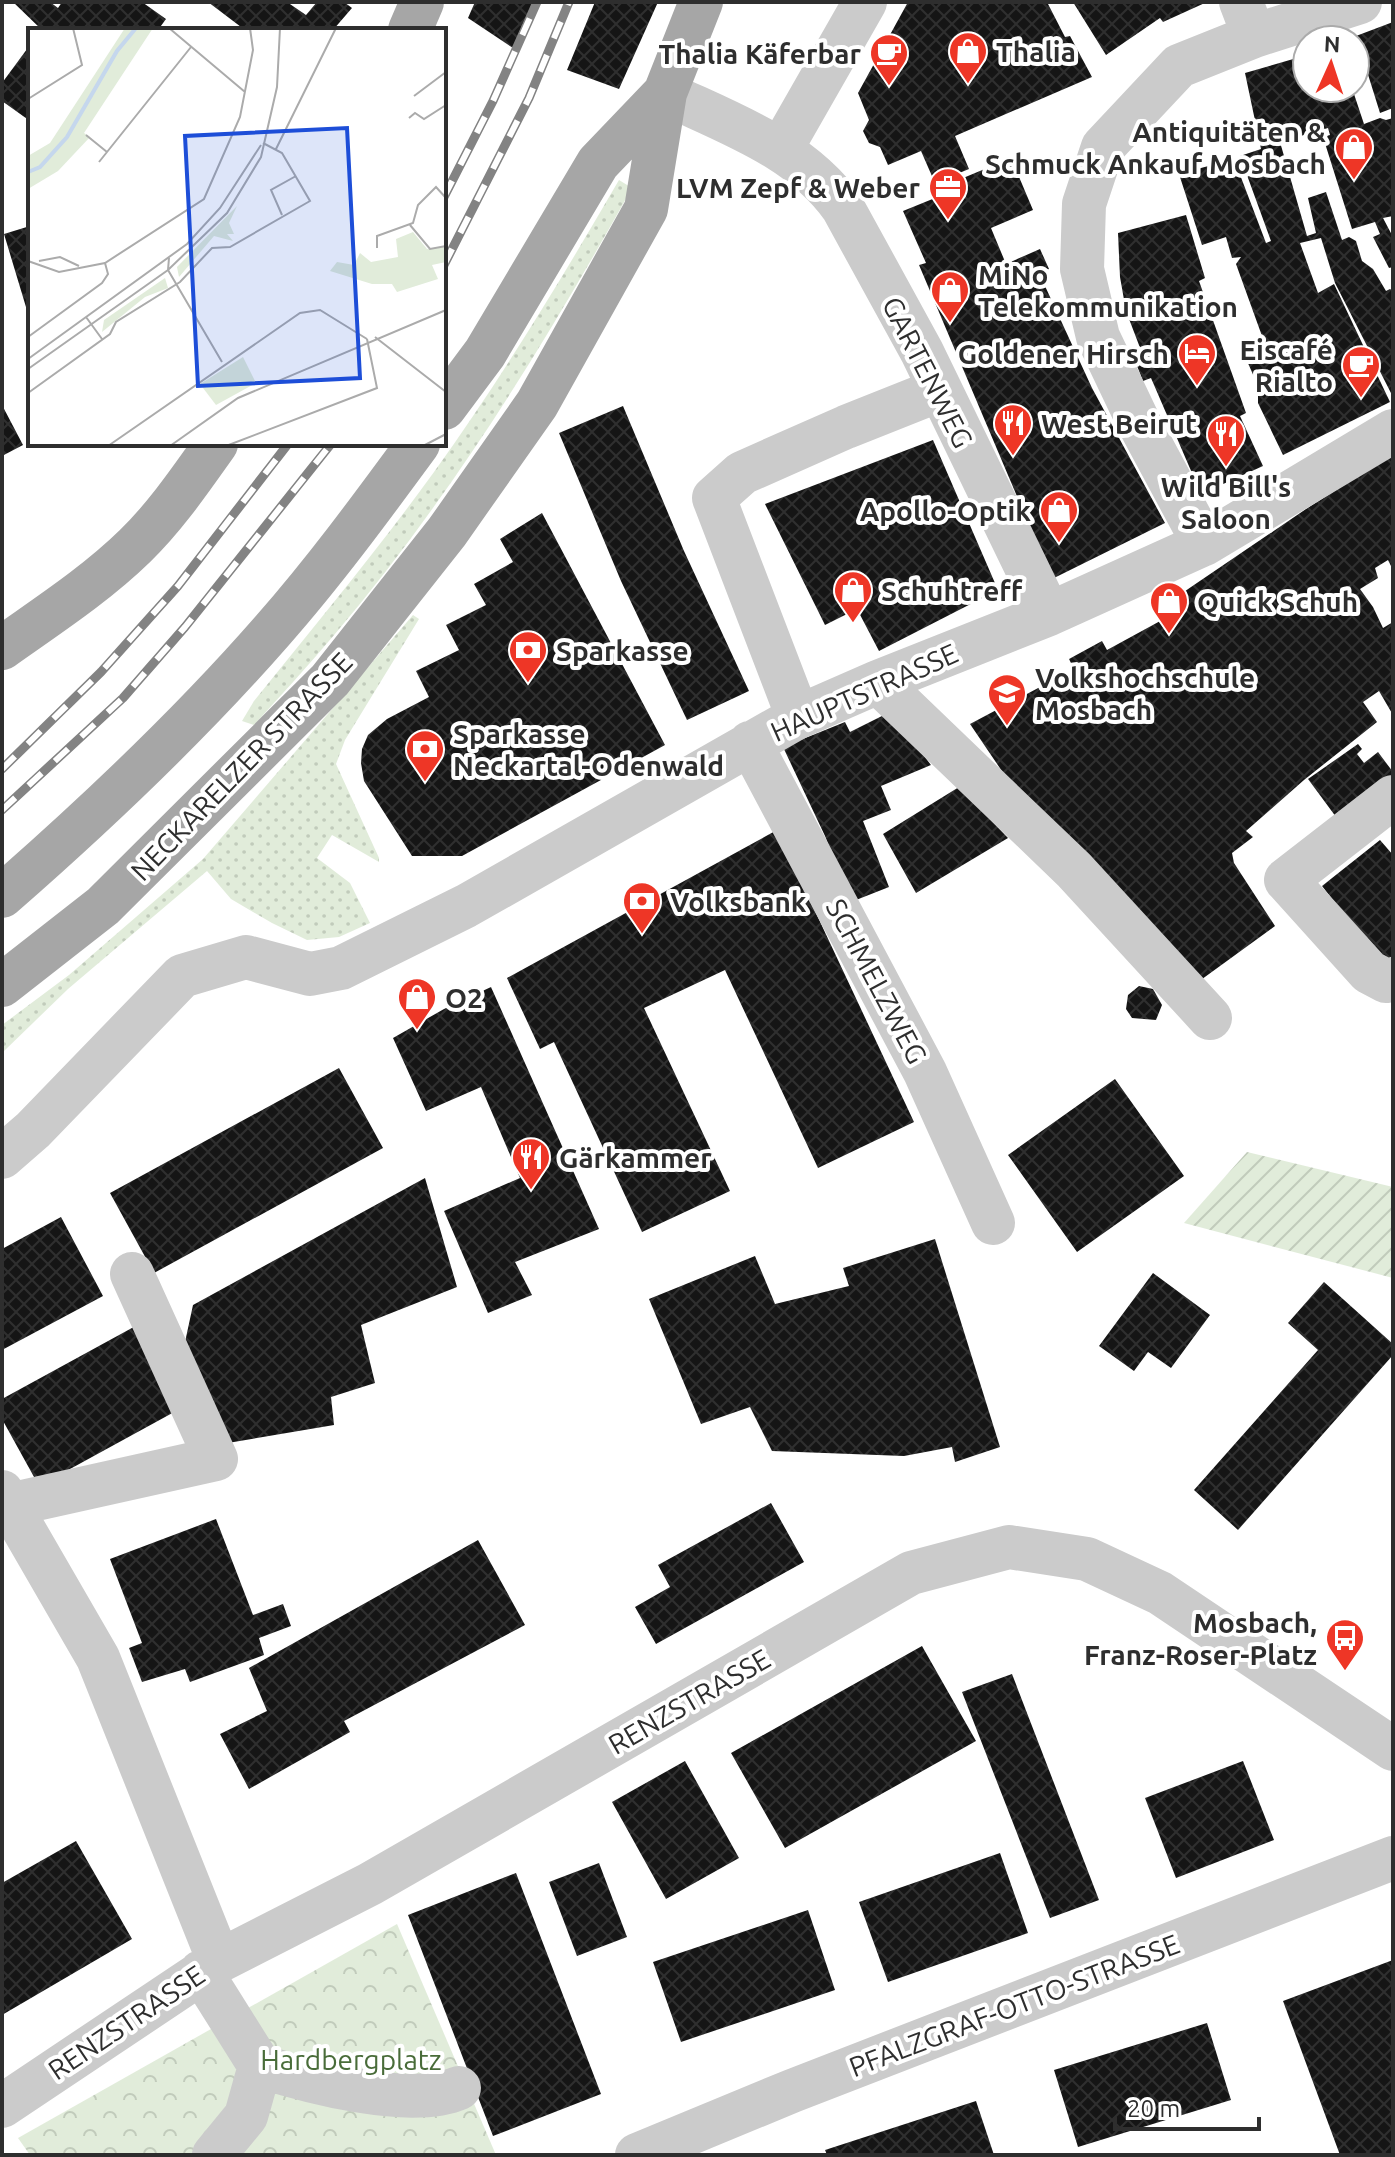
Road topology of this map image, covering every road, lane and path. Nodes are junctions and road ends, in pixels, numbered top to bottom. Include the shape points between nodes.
1 (422, 2) edge
2 (701, 2) edge
3 (865, 2) edge
4 (1360, 2) edge
5 (1248, 19) edge
6 (411, 28) edge
7 (665, 93) junction
8 (781, 149) junction
9 (939, 390) junction
10 (446, 405) edge
11 (1393, 431) edge
12 (215, 446) edge
13 (417, 446) edge
14 (1204, 544) junction
15 (1049, 614) junction
16 (2, 648) edge
17 (878, 682) junction
18 (798, 717) junction
19 (750, 743) junction
20 (1393, 797) edge
21 (2, 896) edge
22 (1393, 979) edge
23 (2, 985) edge
24 (1210, 1018) dead end
25 (2, 1157) edge
26 (993, 1223) dead end
27 (132, 1274) dead end
28 (6, 1498) edge
29 (1393, 1749) edge
30 (1393, 1858) edge
31 (210, 1966) junction
32 (260, 2066) junction
33 (459, 2088) dead end
34 (2, 2106) edge
35 (214, 2155) edge
36 (637, 2155) edge

1 - 6 main road
2 - 7 main road
3 - 8 street
4 - 5 street
5 - 14 street via 1179,66 1103,147 1084,204 1082,269 1098,337
7 - 8 street, GARTENWEG
7 - 10 main road via 598,163 485,353
7 - 23 main road, NECKARELZER STRASSE via 646,209 537,404 447,532 330,680 103,906
8 - 9 street, GARTENWEG via 828,187 843,208
9 - 15 street, GARTENWEG
9 - 18 street via 742,473 714,498
11 - 14 street, HAUPTSTRASSE
12 - 16 main road via 136,545
13 - 21 main road via 262,642 181,729
14 - 15 street, HAUPTSTRASSE
15 - 17 street, HAUPTSTRASSE
17 - 18 street, HAUPTSTRASSE
17 - 24 street via 1074,870
18 - 19 street, HAUPTSTRASSE
19 - 25 street, HAUPTSTRASSE via 466,906 341,968 310,974 246,957 182,976
19 - 26 street, SCHMELZWEG via 925,1072
20 - 22 street via 1286,880 1369,972
27 - 28 street via 216,1459
28 - 31 street via 98,1658
29 - 31 street, RENZSTRASSE via 1160,1593 1087,1559 1009,1547 911,1573 370,1884
30 - 36 street, PFALZGRAF-OTTO-STRASSE
31 - 32 street
31 - 34 street, RENZSTRASSE
32 - 33 street via 314,2083 389,2094
32 - 35 street via 246,2116

